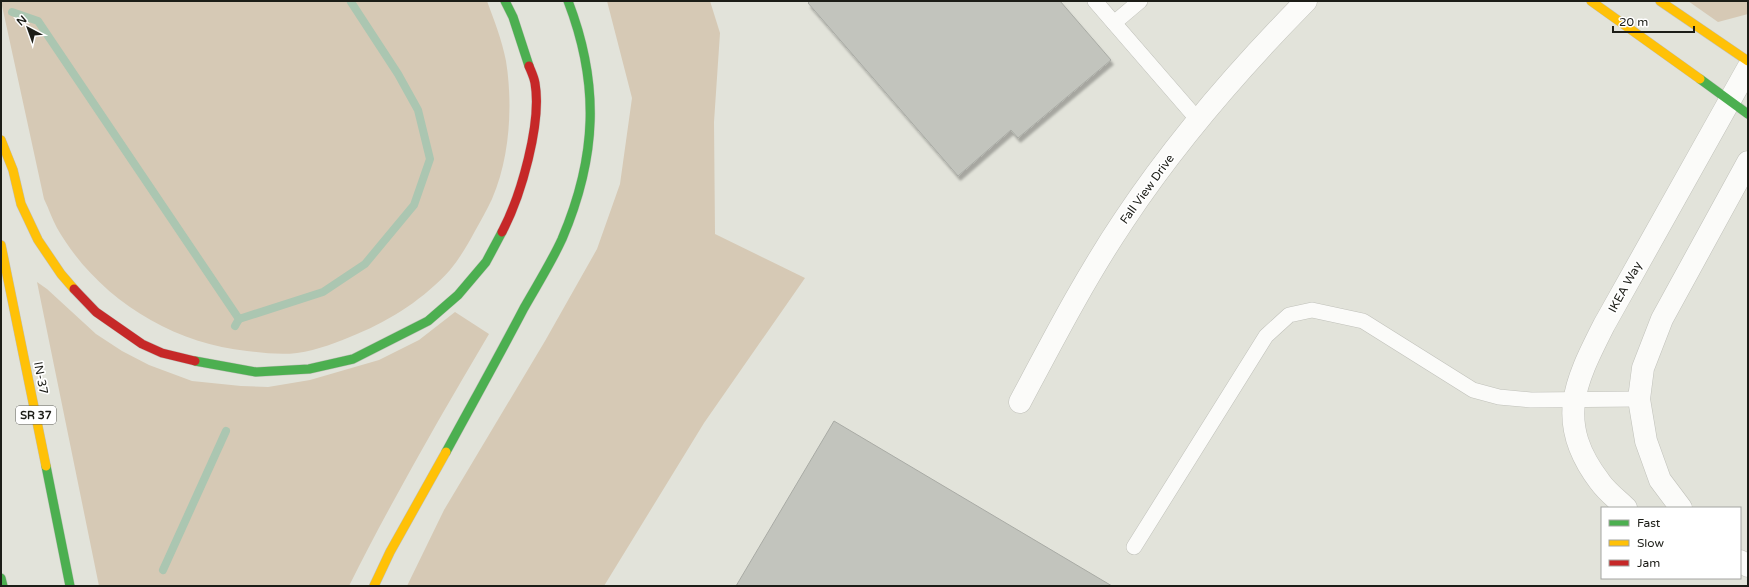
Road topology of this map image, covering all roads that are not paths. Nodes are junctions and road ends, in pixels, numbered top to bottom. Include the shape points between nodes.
1 (506, 1) edge
2 (568, 1) edge
3 (1095, 1) edge
4 (1140, 1) edge
5 (1306, 1) edge
6 (1591, 1) edge
7 (1660, 1) edge
8 (1114, 23) junction
9 (1748, 61) edge
10 (1748, 68) edge
11 (1729, 101) junction
12 (1748, 114) edge
13 (1198, 120) junction
14 (1, 140) edge
15 (1748, 162) edge
16 (1, 245) edge
17 (1574, 400) junction
18 (1639, 400) junction
19 (1020, 402) dead end
20 (1625, 507) edge
21 (1680, 507) edge
22 (1134, 547) dead end
23 (1, 578) edge
24 (3, 586) edge
25 (70, 586) edge
26 (374, 586) edge

1 - 14 main road via 535,83 536,116 520,191 507,223 486,262 458,295 428,321 353,359 309,369 256,372 192,361 162,353 142,344 96,312 61,274 38,240 21,204 13,170
2 - 26 main road via 586,56 591,108 587,154 579,192 564,234 390,552
3 - 8 lane
4 - 8 lane
5 - 13 street, Fall View Drive via 1248,61
6 - 11 main road
7 - 9 main road
8 - 13 lane
10 - 11 street, IKEA Way
11 - 12 main road
11 - 17 street, IKEA Way via 1584,363
13 - 19 street, Fall View Drive via 1129,213 1092,270
15 - 18 street via 1662,318 1643,368
16 - 25 main road, IN-37 / SR 37
17 - 18 lane
17 - 20 street, IKEA Way via 1573,424 1583,456 1600,483
17 - 22 lane via 1499,397 1473,390 1363,321 1312,310 1289,315 1266,336
18 - 21 street via 1646,441 1660,480
23 - 24 main road

